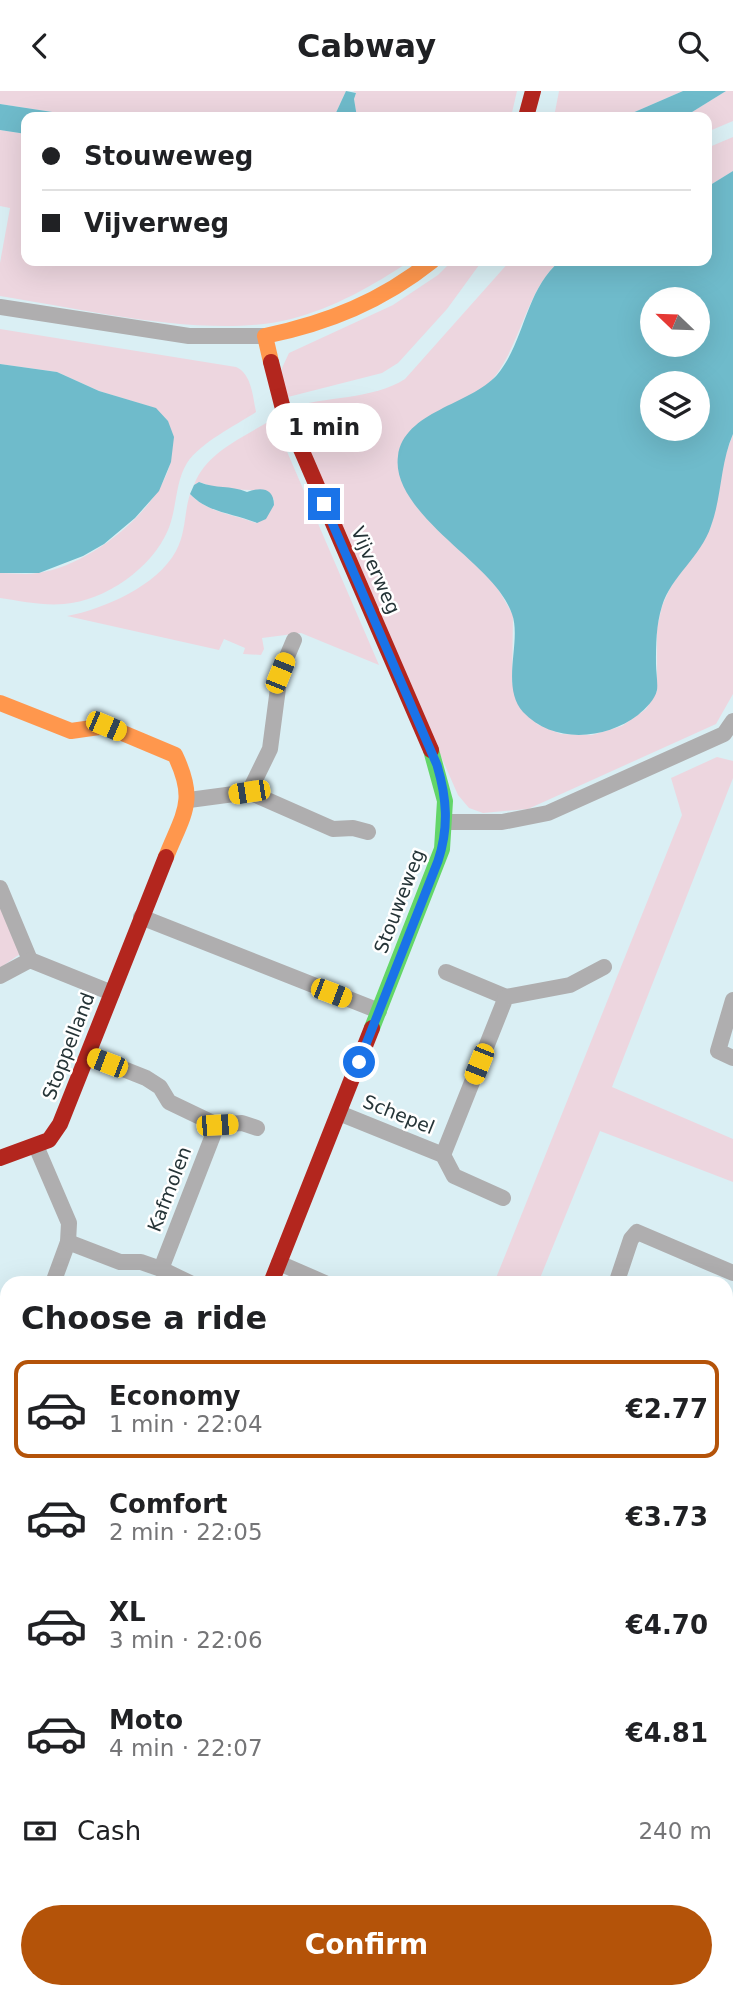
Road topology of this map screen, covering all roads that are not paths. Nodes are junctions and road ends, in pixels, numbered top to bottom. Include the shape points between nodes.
1 (533, 91) edge
2 (527, 112) edge
3 (425, 266) edge
4 (0, 307) edge
5 (265, 336) junction
6 (293, 640) dead end
7 (0, 703) edge
8 (730, 732) edge
9 (249, 792) junction
10 (189, 800) junction
11 (446, 822) junction
12 (368, 832) dead end
13 (0, 888) edge
14 (141, 917) junction
15 (30, 960) junction
16 (604, 967) dead end
17 (446, 972) dead end
18 (0, 976) edge
19 (112, 993) junction
20 (506, 997) junction
21 (733, 1000) edge
22 (379, 1011) junction
23 (88, 1055) junction
24 (733, 1058) edge
25 (339, 1113) junction
26 (217, 1125) junction
27 (257, 1128) dead end
28 (36, 1146) junction
29 (443, 1154) junction
30 (0, 1158) edge
31 (503, 1198) dead end
32 (68, 1242) junction
33 (279, 1263) junction
34 (161, 1269) junction
35 (733, 1273) edge
36 (56, 1276) edge
37 (176, 1276) edge
38 (274, 1276) edge
39 (309, 1276) edge
40 (619, 1276) edge

1 - 2 main road
3 - 5 main road via 356,310 302,330
4 - 5 street via 188,336
5 - 11 main road, Vijverweg via 282,405 437,765
6 - 9 street via 280,673 270,749
7 - 10 main road via 71,731 106,726 175,755 186,778
8 - 11 street via 548,813 502,822
9 - 10 street
9 - 12 street via 333,829
10 - 14 main road, Stoppelland
11 - 22 main road, Stouweweg via 438,861
13 - 15 street
14 - 19 main road, Stoppelland
14 - 22 street
15 - 18 street
15 - 19 street
16 - 20 street via 570,985
17 - 20 street
19 - 23 main road, Stoppelland
20 - 29 street, Schepel
21 - 24 street via 718,1051
22 - 25 main road, Stouweweg
23 - 26 street via 146,1078 160,1087 170,1102
23 - 28 main road, Stoppelland via 60,1124 49,1140
25 - 29 street, Schepel
25 - 33 main road, Stouweweg
26 - 27 street via 242,1123
26 - 34 street, Kafmolen
28 - 30 main road, Stoppelland
28 - 32 street via 69,1223
29 - 31 street, Schepel via 454,1176
32 - 34 street via 120,1262 141,1262
32 - 36 street
33 - 38 main road, Stouweweg
33 - 39 street
34 - 37 street
35 - 40 street via 637,1233

